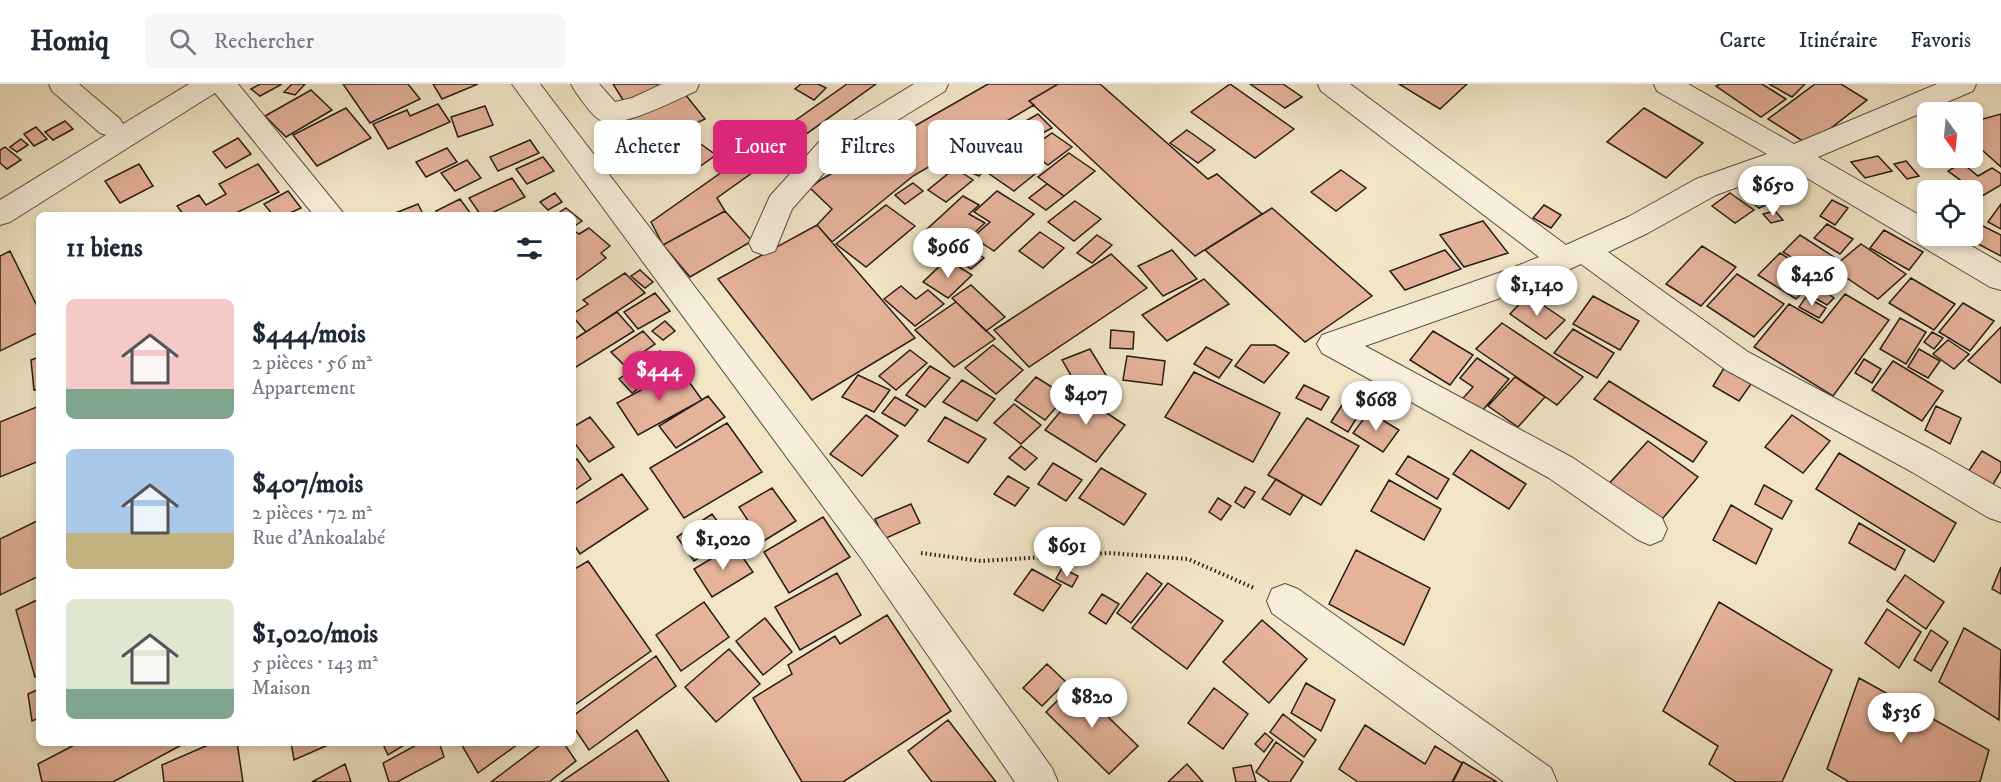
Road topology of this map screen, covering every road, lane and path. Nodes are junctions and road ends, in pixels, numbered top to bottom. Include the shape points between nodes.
1 (62, 84) edge
2 (181, 84) edge
3 (209, 84) edge
4 (223, 84) edge
5 (584, 84) edge
6 (683, 84) edge
7 (935, 84) edge
8 (1331, 84) edge
9 (1667, 84) edge
10 (1963, 84) edge
11 (530, 85) edge
12 (156, 108) junction
13 (110, 126) junction
14 (1791, 157) junction
15 (0, 194) edge
16 (327, 212) edge
17 (0, 214) edge
18 (1917, 228) edge
19 (764, 243) dead end
20 (1947, 246) edge
21 (1572, 254) junction
22 (2001, 278) edge
23 (2001, 507) edge
24 (1650, 529) dead end
25 (873, 547) junction
26 (1285, 601) joint
27 (1038, 782) edge
28 (1538, 782) edge

1 - 13 street
2 - 12 street
3 - 12 street
4 - 16 street
5 - 6 street via 609,113 639,106
7 - 19 street via 829,149 780,204
8 - 21 street
9 - 14 street
10 - 14 street
11 - 25 street
12 - 13 street
12 - 17 street
13 - 15 street
14 - 18 street
14 - 21 street via 1706,187 1638,225
20 - 22 street
21 - 23 street via 1737,360
21 - 24 street via 1518,279 1333,344 1561,468
25 - 26 path via 981,561 1109,554 1188,559
25 - 27 street
26 - 28 street

